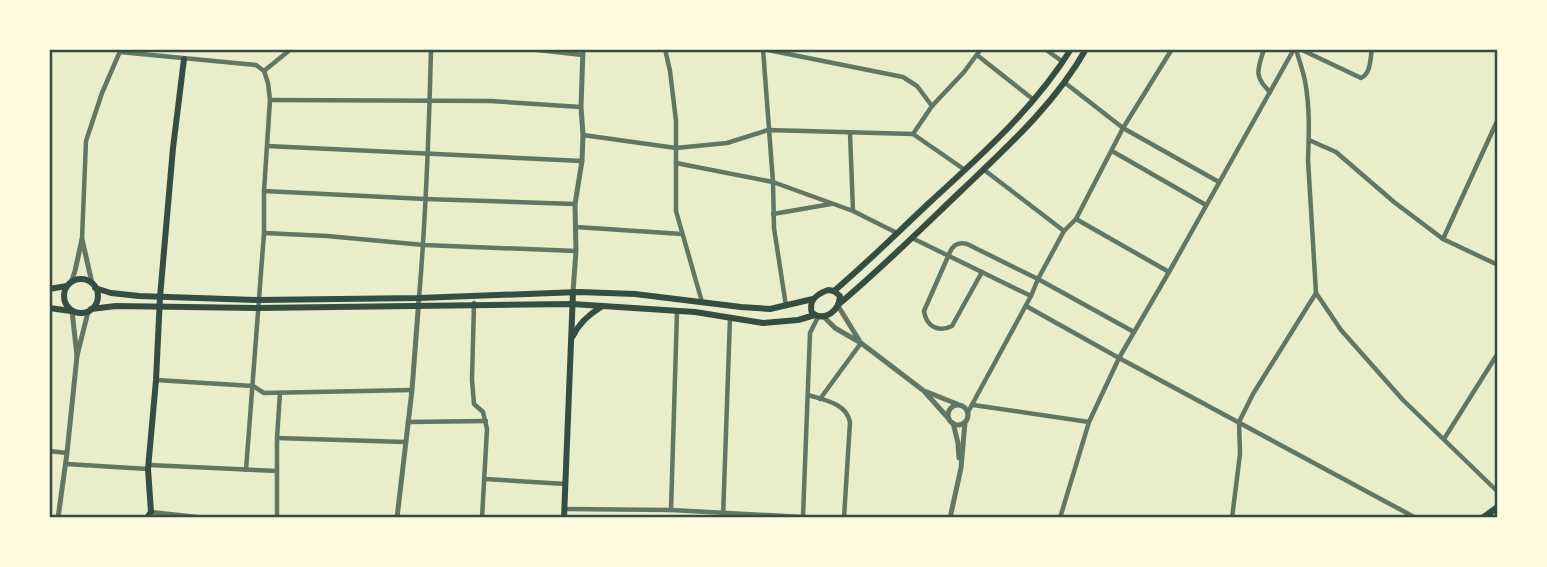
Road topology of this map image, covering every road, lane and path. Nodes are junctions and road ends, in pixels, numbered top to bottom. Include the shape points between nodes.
1 (291, 49) edge
2 (431, 49) edge
3 (528, 49) edge
4 (665, 49) edge
5 (763, 49) edge
6 (803, 49) edge
7 (981, 49) edge
8 (1045, 49) edge
9 (1071, 49) edge
10 (1086, 49) edge
11 (1172, 49) edge
12 (1264, 49) edge
13 (1297, 49) edge
14 (1372, 49) edge
15 (120, 51) edge
16 (583, 52) edge
17 (977, 55) junction
18 (802, 57) junction
19 (184, 59) junction
20 (1063, 62) junction
21 (264, 71) junction
22 (1064, 82) junction
23 (1270, 92) junction
24 (430, 99) junction
25 (270, 100) junction
26 (1034, 100) junction
27 (932, 106) junction
28 (581, 107) junction
29 (1498, 119) edge
30 (1123, 128) junction
31 (768, 130) junction
32 (850, 133) junction
33 (913, 134) junction
34 (583, 135) junction
35 (1309, 140) junction
36 (267, 146) junction
37 (676, 148) junction
38 (1112, 151) junction
39 (428, 155) junction
40 (582, 161) junction
41 (676, 163) junction
42 (983, 169) junction
43 (965, 170) junction
44 (773, 182) junction
45 (1219, 182) junction
46 (264, 191) junction
47 (425, 200) junction
48 (832, 203) junction
49 (575, 204) junction
50 (1206, 205) junction
51 (853, 211) junction
52 (774, 214) junction
53 (1076, 219) junction
54 (576, 226) junction
55 (1064, 231) junction
56 (264, 233) junction
57 (897, 233) junction
58 (682, 234) junction
59 (912, 238) junction
60 (82, 239) junction
61 (1443, 239) junction
62 (424, 245) junction
63 (576, 251) junction
64 (948, 255) junction
65 (1498, 265) edge
66 (982, 272) junction
67 (1169, 272) junction
68 (1038, 279) junction
69 (69, 284) junction
70 (93, 286) junction
71 (49, 289) edge
72 (834, 291) junction
73 (573, 292) junction
74 (1316, 293) junction
75 (474, 295) junction
76 (1031, 296) junction
77 (160, 297) junction
78 (419, 298) junction
79 (813, 299) junction
80 (258, 300) junction
81 (702, 303) junction
82 (572, 304) junction
83 (474, 305) junction
84 (839, 305) junction
85 (159, 306) junction
86 (603, 306) junction
87 (786, 306) junction
88 (1026, 306) junction
89 (418, 307) junction
90 (49, 308) edge
91 (257, 308) junction
92 (90, 310) junction
93 (72, 311) junction
94 (677, 312) junction
95 (819, 316) junction
96 (730, 318) junction
97 (1134, 332) junction
98 (571, 341) junction
99 (861, 342) junction
100 (1498, 353) edge
101 (76, 356) junction
102 (1119, 358) junction
103 (156, 380) junction
104 (253, 386) junction
105 (412, 390) junction
106 (924, 391) junction
107 (280, 393) junction
108 (808, 395) junction
109 (820, 399) junction
110 (957, 405) junction
111 (973, 405) junction
112 (968, 412) junction
113 (486, 421) junction
114 (951, 421) junction
115 (408, 422) junction
116 (965, 422) junction
117 (1089, 422) junction
118 (1239, 422) junction
119 (277, 438) junction
120 (1444, 439) junction
121 (405, 442) junction
122 (49, 452) edge
123 (67, 453) junction
124 (66, 464) junction
125 (148, 467) junction
126 (961, 468) junction
127 (246, 470) junction
128 (277, 471) junction
129 (485, 479) junction
130 (566, 484) junction
131 (1498, 492) edge
132 (1498, 507) edge
133 (565, 509) junction
134 (671, 510) junction
135 (149, 515) edge
136 (723, 516) edge
137 (803, 517) edge
138 (58, 518) edge
139 (206, 518) edge
140 (276, 518) edge
141 (397, 518) edge
142 (482, 518) edge
143 (564, 518) edge
144 (811, 518) edge
145 (822, 518) edge
146 (844, 518) edge
147 (950, 518) edge
148 (1060, 518) edge
149 (1232, 518) edge
150 (1416, 518) edge
151 (1483, 518) edge

1 - 21 street
2 - 24 street
3 - 16 street
4 - 37 street
5 - 18 street
5 - 31 street
6 - 18 street
7 - 17 street
8 - 20 street
9 - 20 main road
10 - 22 main road
11 - 30 street
12 - 23 street via 1259,78
13 - 14 street via 1360,78 1367,74
13 - 23 street
13 - 35 street via 1305,81
15 - 19 street
15 - 60 street via 86,141
16 - 28 street
17 - 26 street
17 - 27 street
18 - 27 street via 903,77 917,86
19 - 21 street via 256,65
19 - 77 main road
20 - 26 main road
21 - 25 street
22 - 30 street
22 - 42 main road via 1030,124
23 - 45 street
24 - 25 street
24 - 28 street
24 - 39 street
25 - 36 street
26 - 43 main road
27 - 33 street
28 - 34 street
29 - 61 street
30 - 38 street
30 - 45 street
31 - 32 street
31 - 37 street via 727,143
31 - 44 street
32 - 33 street
32 - 51 street
33 - 43 street
34 - 37 street
34 - 40 street
35 - 61 street via 1336,152
35 - 74 street
36 - 39 street
36 - 46 street
37 - 41 street
38 - 50 street
38 - 53 street
39 - 40 street
39 - 47 street
40 - 49 street
41 - 44 street
41 - 58 street via 676,211
42 - 55 street
42 - 59 main road
43 - 57 main road
44 - 48 street
44 - 52 street
45 - 50 street
46 - 47 street
46 - 56 street
47 - 49 street
47 - 62 street
48 - 51 street
48 - 52 street
49 - 54 street
50 - 67 street
51 - 57 street
52 - 87 street
53 - 55 street
53 - 67 street
54 - 58 street
54 - 63 street
55 - 68 street
56 - 62 street
56 - 80 street
57 - 72 main road
58 - 81 street
59 - 64 street
59 - 84 main road
60 - 69 street
60 - 70 street
61 - 65 street
62 - 63 street
62 - 78 street
63 - 73 street
64 - 66 street
64 - 66 street via 924,311 934,328 952,326
64 - 68 street via 954,246 964,244
66 - 76 street
67 - 97 street
68 - 76 street
68 - 97 street
69 - 70 main road via 81,279
69 - 71 main road
69 - 93 main road via 64,297
70 - 77 main road via 111,293
70 - 92 main road via 97,299
72 - 79 main road
72 - 84 main road
73 - 75 main road
73 - 81 main road
73 - 82 main road
74 - 118 street
74 - 120 street via 1341,330
75 - 78 main road
75 - 83 street
76 - 88 street
77 - 80 main road
77 - 85 main road
78 - 80 main road
78 - 89 street
79 - 87 main road
79 - 95 main road via 810,309
80 - 91 street
81 - 87 main road via 770,309
82 - 83 main road
82 - 86 main road
82 - 98 main road
83 - 89 main road
83 - 113 street via 474,404
84 - 95 main road via 834,312
84 - 99 street
85 - 91 main road
85 - 92 main road
85 - 103 main road
86 - 94 main road
86 - 98 main road via 577,327
88 - 102 street
88 - 111 street
89 - 91 main road
89 - 105 street
90 - 93 main road
91 - 104 street
92 - 93 main road
92 - 101 street
93 - 101 street
94 - 96 main road
94 - 134 street
95 - 96 main road via 763,323
95 - 99 street
95 - 108 street via 810,333
96 - 136 street
97 - 102 street
98 - 130 main road
99 - 106 street
99 - 109 street
100 - 120 street
101 - 123 street
102 - 117 street
102 - 118 street
103 - 104 street
103 - 125 main road
104 - 107 street via 264,393
104 - 127 street
105 - 107 street
105 - 115 street
106 - 110 street
106 - 114 street
107 - 119 street
108 - 109 street
108 - 137 street
109 - 146 street via 840,406 850,422
110 - 112 street
110 - 114 street via 950,409
111 - 112 street
111 - 117 street
112 - 116 street
113 - 115 street
113 - 129 street
114 - 116 street
114 - 126 street
115 - 121 street
116 - 126 street
117 - 148 street
118 - 149 street
118 - 150 street
119 - 121 street
119 - 128 street
120 - 131 street
121 - 141 street
122 - 123 street
123 - 124 street
124 - 125 street
124 - 138 street
125 - 127 street
125 - 135 main road
126 - 147 street
127 - 128 street
128 - 140 street
129 - 130 street
129 - 142 street
130 - 133 main road
132 - 151 main road
133 - 134 street
133 - 143 main road
134 - 136 street
135 - 139 street
136 - 137 street
137 - 144 street
144 - 145 street

